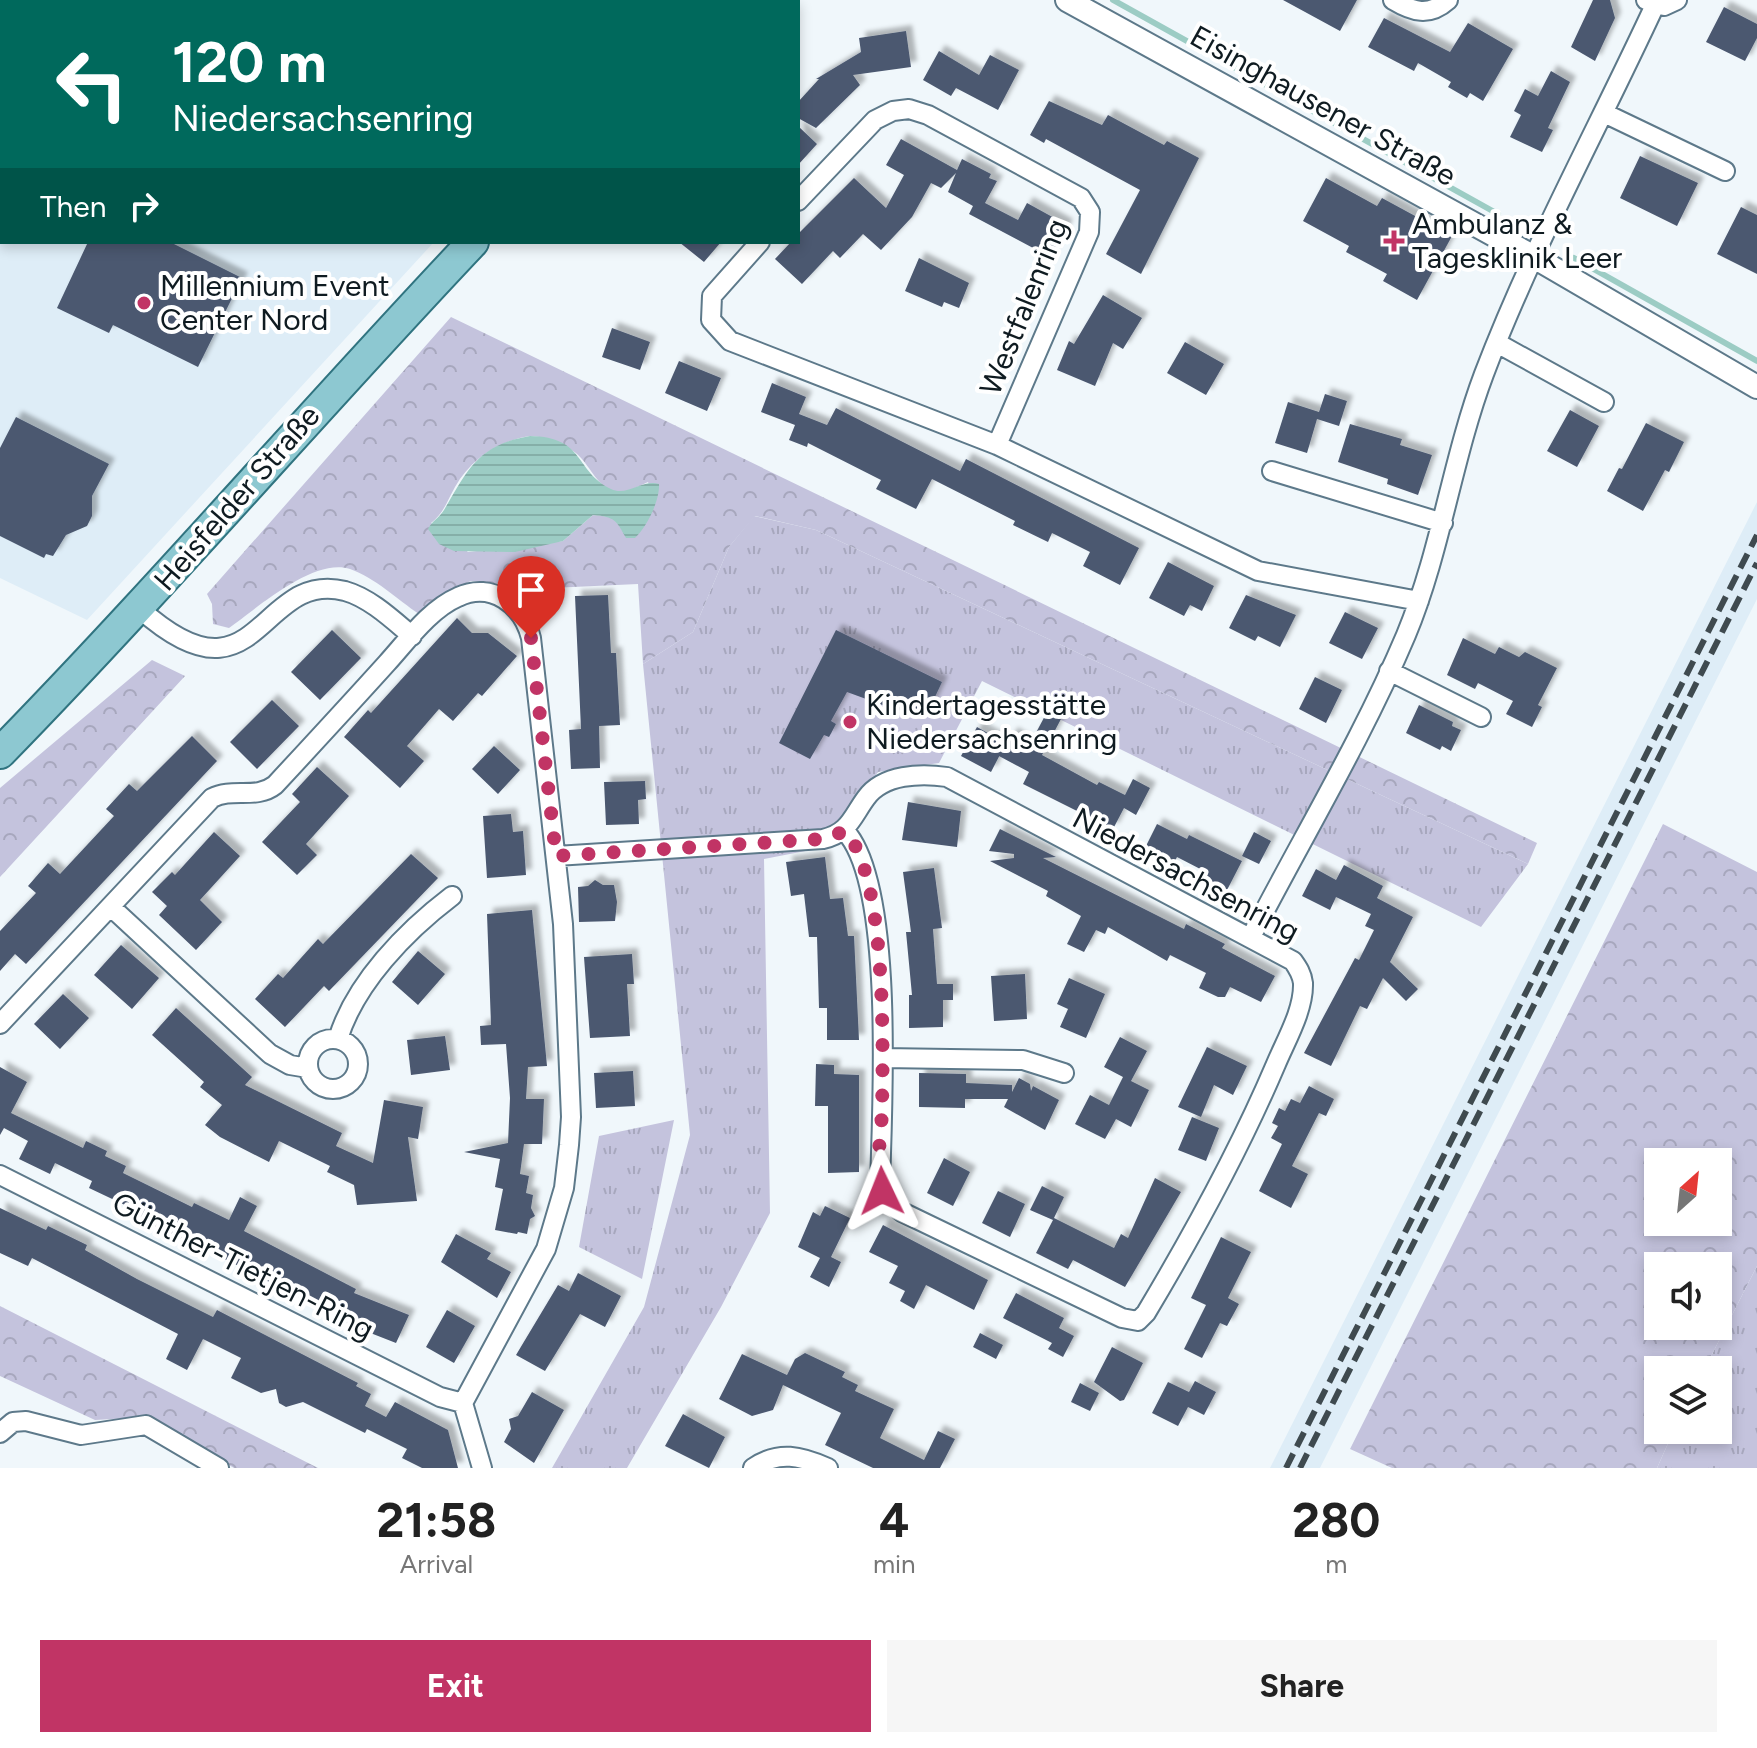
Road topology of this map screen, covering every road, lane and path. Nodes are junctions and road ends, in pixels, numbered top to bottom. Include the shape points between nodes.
1 (1067, 0) edge
2 (1393, 0) edge
3 (1448, 0) edge
4 (1677, 0) edge
5 (1650, 3) edge
6 (1604, 113) junction
7 (1725, 171) dead end
8 (800, 199) edge
9 (471, 244) edge
10 (758, 244) edge
11 (1534, 257) junction
12 (1497, 343) junction
13 (1757, 387) edge
14 (1604, 402) dead end
15 (997, 445) junction
16 (1272, 471) dead end
17 (1443, 523) junction
18 (1419, 601) junction
19 (140, 609) junction
20 (412, 636) junction
21 (1389, 671) junction
22 (1481, 717) dead end
23 (0, 753) edge
24 (845, 831) junction
25 (556, 856) junction
26 (452, 896) dead end
27 (111, 907) junction
28 (1251, 937) junction
29 (0, 1024) edge
30 (338, 1039) junction
31 (883, 1058) junction
32 (308, 1068) junction
33 (1064, 1073) dead end
34 (0, 1175) edge
35 (463, 1403) junction
36 (0, 1433) edge
37 (219, 1468) edge
38 (482, 1468) edge
39 (753, 1468) edge
40 (828, 1468) edge

1 - 11 street, Eisinghausener Straße
2 - 3 street via 1422,12
4 - 5 street via 1664,6
5 - 6 street
6 - 7 street
6 - 11 street
8 - 15 street, Westfalenring via 871,123 909,109 998,152 1086,205 1089,232
9 - 19 main road, Heisfelder Straße via 340,382
10 - 15 street, Westfalenring via 712,296 709,313 722,334 765,356
11 - 12 street
11 - 13 street, Eisinghausener Straße
12 - 14 street
12 - 17 street via 1465,431
15 - 18 street, Westfalenring via 1258,571
16 - 17 street
17 - 18 street
18 - 21 street
19 - 20 street via 182,641 209,650 232,645 308,593 333,589 357,596
19 - 23 main road, Heisfelder Straße
20 - 25 street via 450,600 471,592 492,593 522,614 531,638
20 - 27 street via 275,785 256,794 212,798
21 - 22 street
21 - 28 street
24 - 25 street via 823,839
24 - 28 street, Niedersachsenring via 867,796 882,784 947,777
24 - 31 street, Niedersachsenring via 863,860 873,919
25 - 35 street via 571,1117 564,1188 546,1249
26 - 30 street via 358,993
27 - 29 street
27 - 32 street via 270,1054
28 - 31 street, Niedersachsenring via 1298,969 1302,993 1234,1159 1138,1321 1122,1318 893,1206 880,1185
30 - 32 street via 319,1042
30 - 32 street via 356,1053 358,1068 350,1082 328,1089 315,1082
31 - 33 street via 1023,1060
34 - 35 street, Günther-Tietjen-Ring via 440,1397
35 - 38 street
36 - 37 street via 13,1422 26,1421 81,1435 146,1425
39 - 40 street via 794,1454

